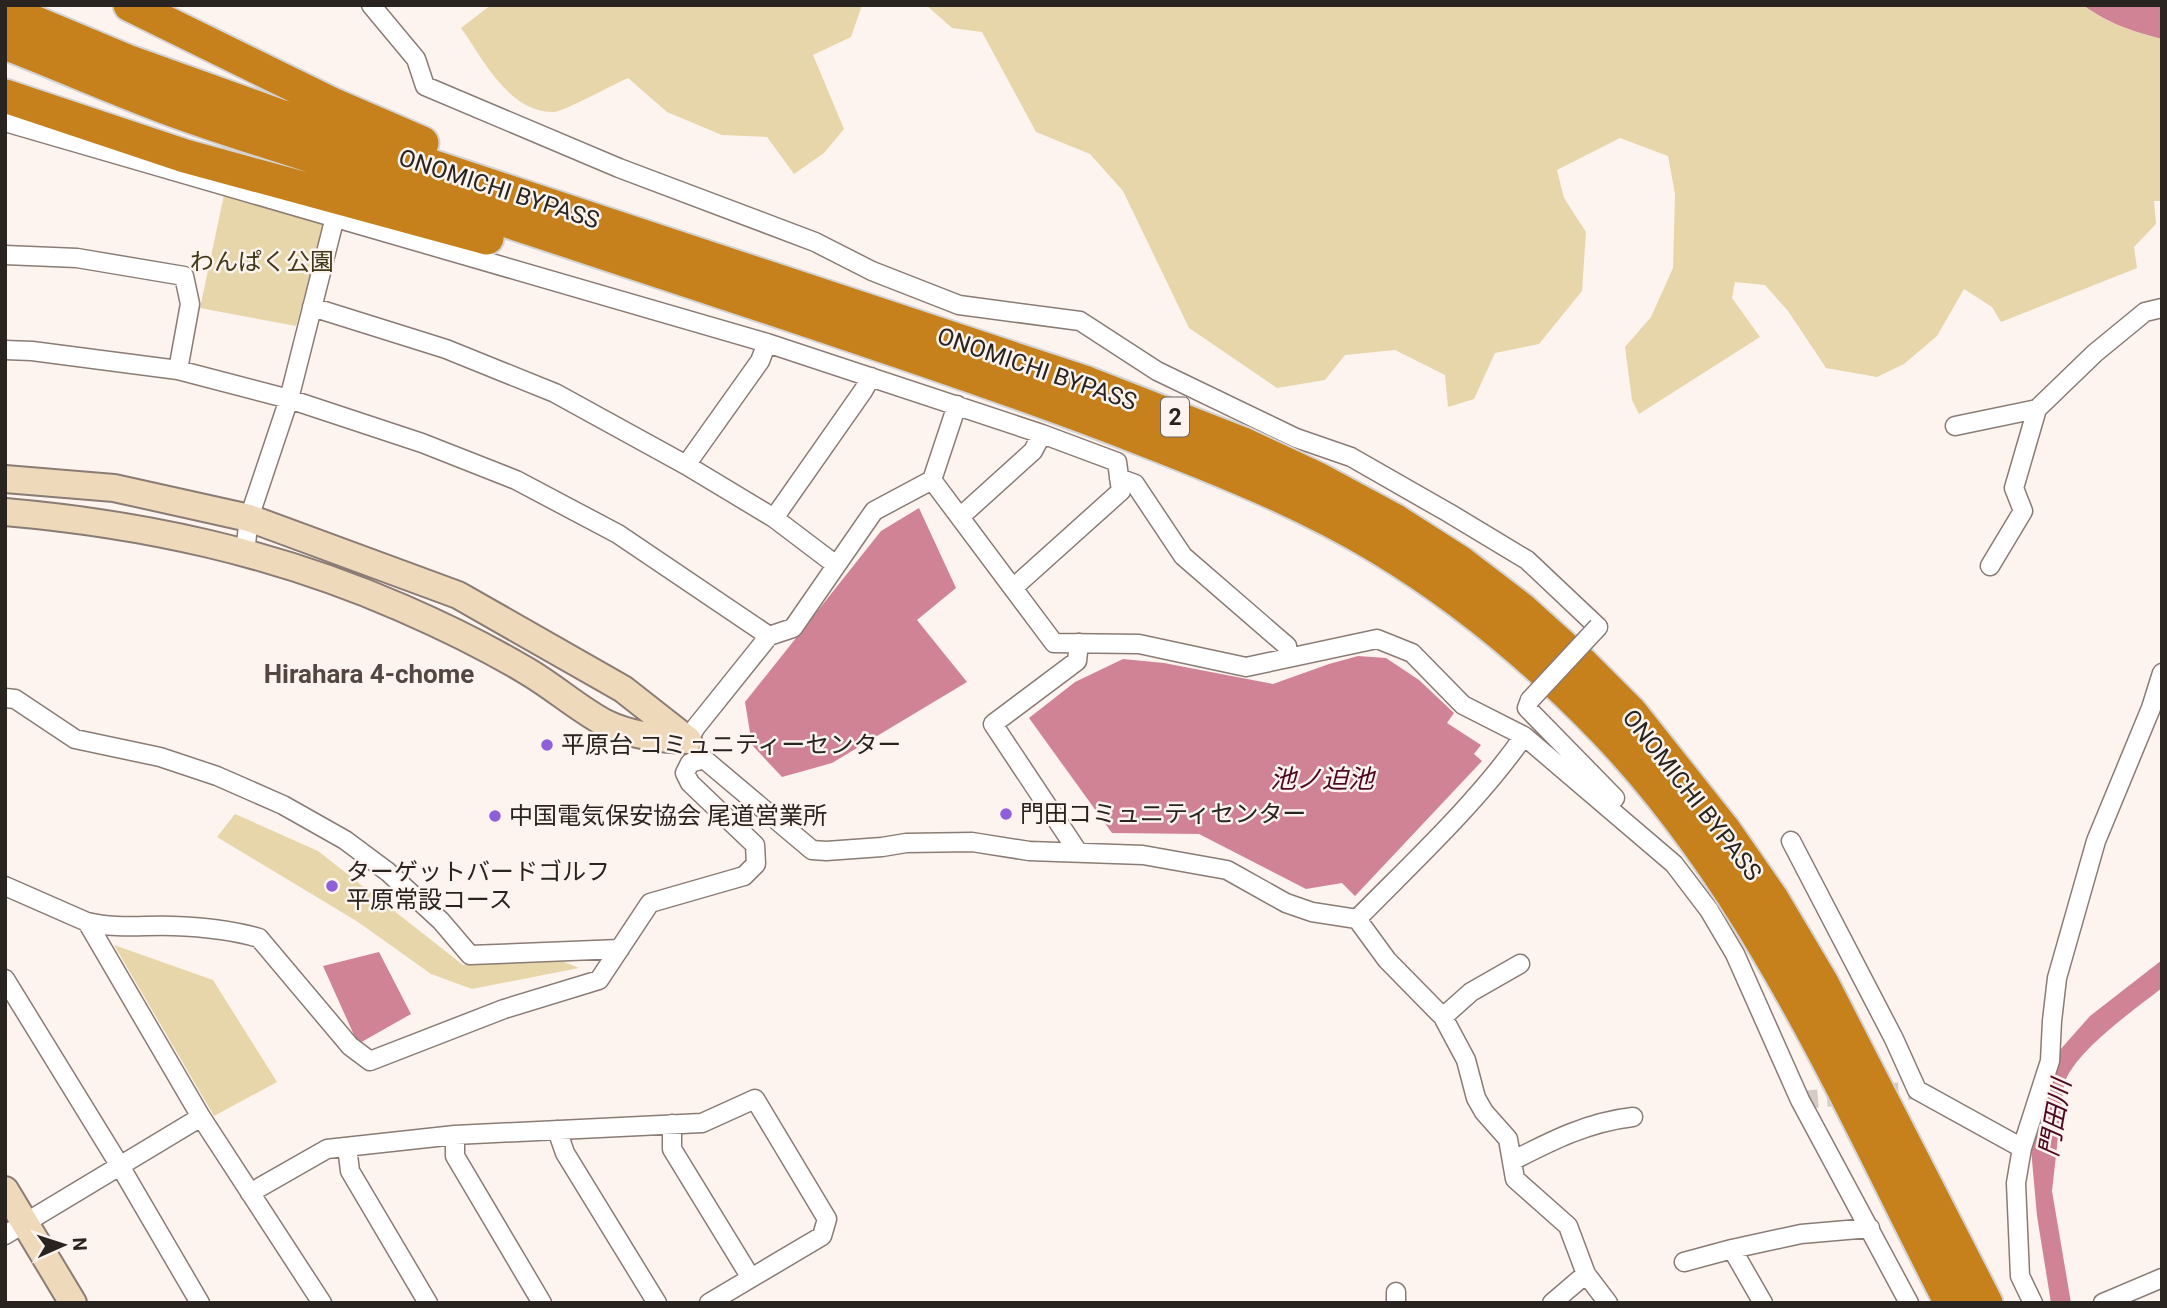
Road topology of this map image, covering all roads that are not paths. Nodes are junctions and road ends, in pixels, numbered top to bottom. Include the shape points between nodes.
1 (130, 5) edge
2 (371, 5) edge
3 (5, 10) edge
4 (5, 43) edge
5 (5, 96) edge
6 (5, 121) edge
7 (335, 217) junction
8 (615, 227) junction
9 (5, 255) edge
10 (312, 307) junction
11 (2162, 308) edge
12 (835, 330) junction
13 (766, 343) junction
14 (5, 349) edge
15 (178, 370) junction
16 (871, 377) junction
17 (289, 399) junction
18 (957, 405) junction
19 (2037, 409) junction
20 (1955, 426) dead end
21 (1042, 433) junction
22 (686, 465) junction
23 (1119, 478) junction
24 (5, 479) edge
25 (932, 480) junction
26 (5, 512) edge
27 (960, 517) junction
28 (249, 518) junction
29 (774, 518) junction
30 (245, 552) junction
31 (836, 565) junction
32 (1990, 566) dead end
33 (1013, 588) junction
34 (769, 636) junction
35 (1079, 643) junction
36 (1289, 657) junction
37 (2162, 673) edge
38 (623, 689) junction
39 (5, 698) edge
40 (607, 723) junction
41 (1524, 736) junction
42 (688, 740) junction
43 (1632, 825) junction
44 (1791, 841) dead end
45 (1078, 852) junction
46 (5, 886) edge
47 (1357, 919) junction
48 (87, 922) junction
49 (620, 949) junction
50 (1520, 964) dead end
51 (5, 979) edge
52 (1443, 1017) junction
53 (201, 1116) junction
54 (1633, 1117) dead end
55 (672, 1124) junction
56 (557, 1130) junction
57 (455, 1135) junction
58 (347, 1147) junction
59 (2022, 1148) junction
60 (1512, 1161) junction
61 (120, 1166) junction
62 (5, 1190) edge
63 (250, 1193) junction
64 (1870, 1228) junction
65 (15, 1229) edge
66 (1732, 1249) junction
67 (1685, 1262) dead end
68 (1586, 1275) junction
69 (751, 1278) junction
70 (2162, 1278) edge
71 (73, 1303) edge
72 (200, 1303) edge
73 (322, 1303) edge
74 (428, 1303) edge
75 (542, 1303) edge
76 (657, 1303) edge
77 (709, 1303) edge
78 (1552, 1303) edge
79 (1608, 1303) edge
80 (1763, 1303) edge
81 (1909, 1303) edge
82 (1951, 1303) edge
83 (1986, 1303) edge
84 (2033, 1303) edge
85 (2103, 1303) edge

1 - 8 highway via 334,105
2 - 43 street, bridge via 416,59 425,86 619,168 815,242 872,271 959,305 1080,321 1157,371 1296,438 1351,457 1527,560 1598,627 1527,708 1633,816
3 - 8 highway, ONOMICHI BYPASS / 2 via 242,102
4 - 12 highway, ONOMICHI BYPASS / 2 via 173,110
5 - 12 highway via 185,156
6 - 7 street
7 - 10 street
7 - 13 street
8 - 83 highway, ONOMICHI BYPASS / 2 via 1087,383 1241,443 1394,520 1521,609 1632,713 1772,899 1823,985
9 - 15 street via 77,258 184,276 190,304
10 - 17 street
10 - 22 street via 446,349 555,393
11 - 19 street via 2145,312
12 - 82 highway, ONOMICHI BYPASS / 2 via 1076,414 1305,507 1443,589 1559,685 1653,786 1746,915
13 - 16 street
13 - 22 street via 760,361
14 - 15 street
15 - 17 street
16 - 18 street
16 - 29 street
17 - 28 street
17 - 34 street via 516,480 618,534
18 - 21 street
18 - 25 street
19 - 20 street
19 - 32 street via 2014,488 2023,511
21 - 23 street via 1116,462
21 - 27 street via 1033,451
22 - 29 street
23 - 33 street via 1121,491
23 - 36 street via 1135,484 1183,555 1287,646
24 - 28 street via 114,488
25 - 27 street
25 - 31 street via 874,511
26 - 30 street via 173,534
27 - 33 street
28 - 30 street
28 - 38 street via 458,595
29 - 31 street
30 - 40 street via 402,608 526,670
31 - 34 street via 793,628
33 - 35 street via 1054,643
34 - 42 street
35 - 36 street via 1139,644 1246,667
35 - 45 street via 1077,661 993,724
36 - 41 street via 1377,639 1412,653 1464,705
37 - 59 street via 2096,841 2057,978 2050,1061
38 - 40 street
38 - 42 street
39 - 49 street via 15,699 75,739 217,776 283,805 388,872 441,920 470,955
40 - 42 street via 665,740
41 - 43 street
41 - 47 street via 1507,761
43 - 64 street via 1674,864 1735,954 1800,1100
44 - 59 street via 1917,1090
45 - 47 street via 1143,855 1227,870 1286,903
45 - 49 street via 1029,851 972,842 813,849 704,759 690,763 685,772 755,845 756,864 744,876 650,903
46 - 48 street
47 - 52 street via 1387,960
48 - 49 street via 239,932 259,938 350,1046 370,1061 599,979
48 - 53 street
50 - 52 street via 1471,992
51 - 61 street
52 - 60 street via 1466,1060 1476,1097 1508,1139
53 - 61 street
53 - 63 street
54 - 60 street via 1566,1133
55 - 56 street
55 - 69 street via 672,1149
55 - 69 street via 702,1123 755,1099 827,1219 822,1236
56 - 57 street
56 - 76 street via 565,1153
57 - 58 street
57 - 75 street via 456,1156
58 - 63 street via 327,1149
58 - 74 street via 351,1171
59 - 84 street via 2015,1183 2020,1276
60 - 68 street via 1515,1179 1568,1226
61 - 65 street
61 - 72 street
62 - 65 street
63 - 73 street
64 - 66 street via 1801,1234
64 - 81 street
65 - 71 street
66 - 67 street
66 - 80 street
68 - 78 street
68 - 79 street
69 - 77 street
70 - 85 street

